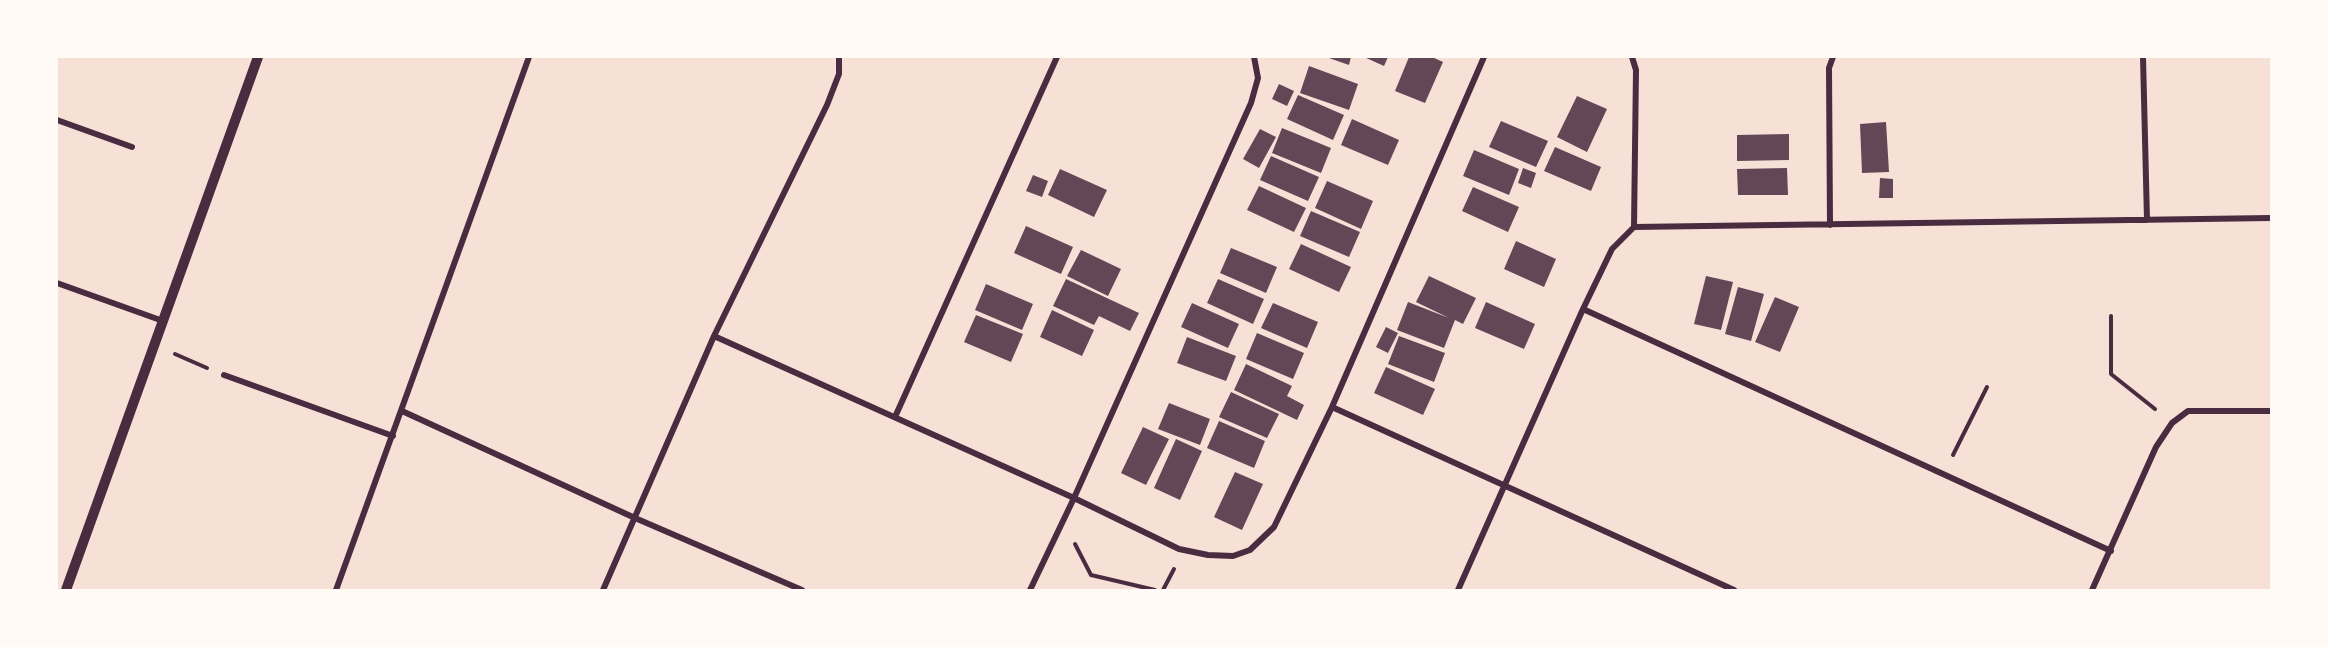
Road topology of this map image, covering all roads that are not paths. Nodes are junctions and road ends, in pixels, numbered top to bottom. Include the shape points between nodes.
1 (258, 57) edge
2 (529, 57) edge
3 (839, 57) edge
4 (1057, 57) edge
5 (1254, 57) edge
6 (1484, 57) edge
7 (1632, 57) edge
8 (1833, 57) edge
9 (2143, 57) edge
10 (57, 120) edge
11 (132, 147) dead end
12 (2271, 218) edge
13 (2147, 220) junction
14 (1830, 225) junction
15 (1634, 228) junction
16 (57, 283) edge
17 (1583, 309) junction
18 (163, 321) junction
19 (714, 336) junction
20 (224, 375) road end
21 (1332, 406) junction
22 (402, 411) junction
23 (2271, 411) edge
24 (895, 417) junction
25 (393, 436) junction
26 (1504, 485) junction
27 (1074, 498) junction
28 (635, 518) junction
29 (2110, 551) junction
30 (66, 590) edge
31 (336, 590) edge
32 (603, 590) edge
33 (802, 590) edge
34 (1030, 590) edge
35 (1458, 590) edge
36 (1734, 590) edge
37 (2092, 590) edge

1 - 18 street
2 - 22 street
3 - 19 street via 839,74 827,105
4 - 24 street
5 - 27 street via 1258,78 1251,103
6 - 21 street
7 - 15 street via 1636,70
8 - 14 street via 1829,68
9 - 13 street
10 - 11 street
12 - 13 street
13 - 14 street
14 - 15 street
15 - 17 street via 1612,249
16 - 18 street
17 - 26 street
17 - 29 street
18 - 30 street
19 - 24 street
19 - 28 street
20 - 25 street
21 - 26 street
21 - 27 street via 1274,526 1242,553 1208,555 1179,549
22 - 25 street
22 - 28 street
23 - 29 street via 2188,411 2172,423 2156,447
24 - 27 street
25 - 31 street
26 - 35 street
26 - 36 street
27 - 34 street
28 - 32 street
28 - 33 street
29 - 37 street

